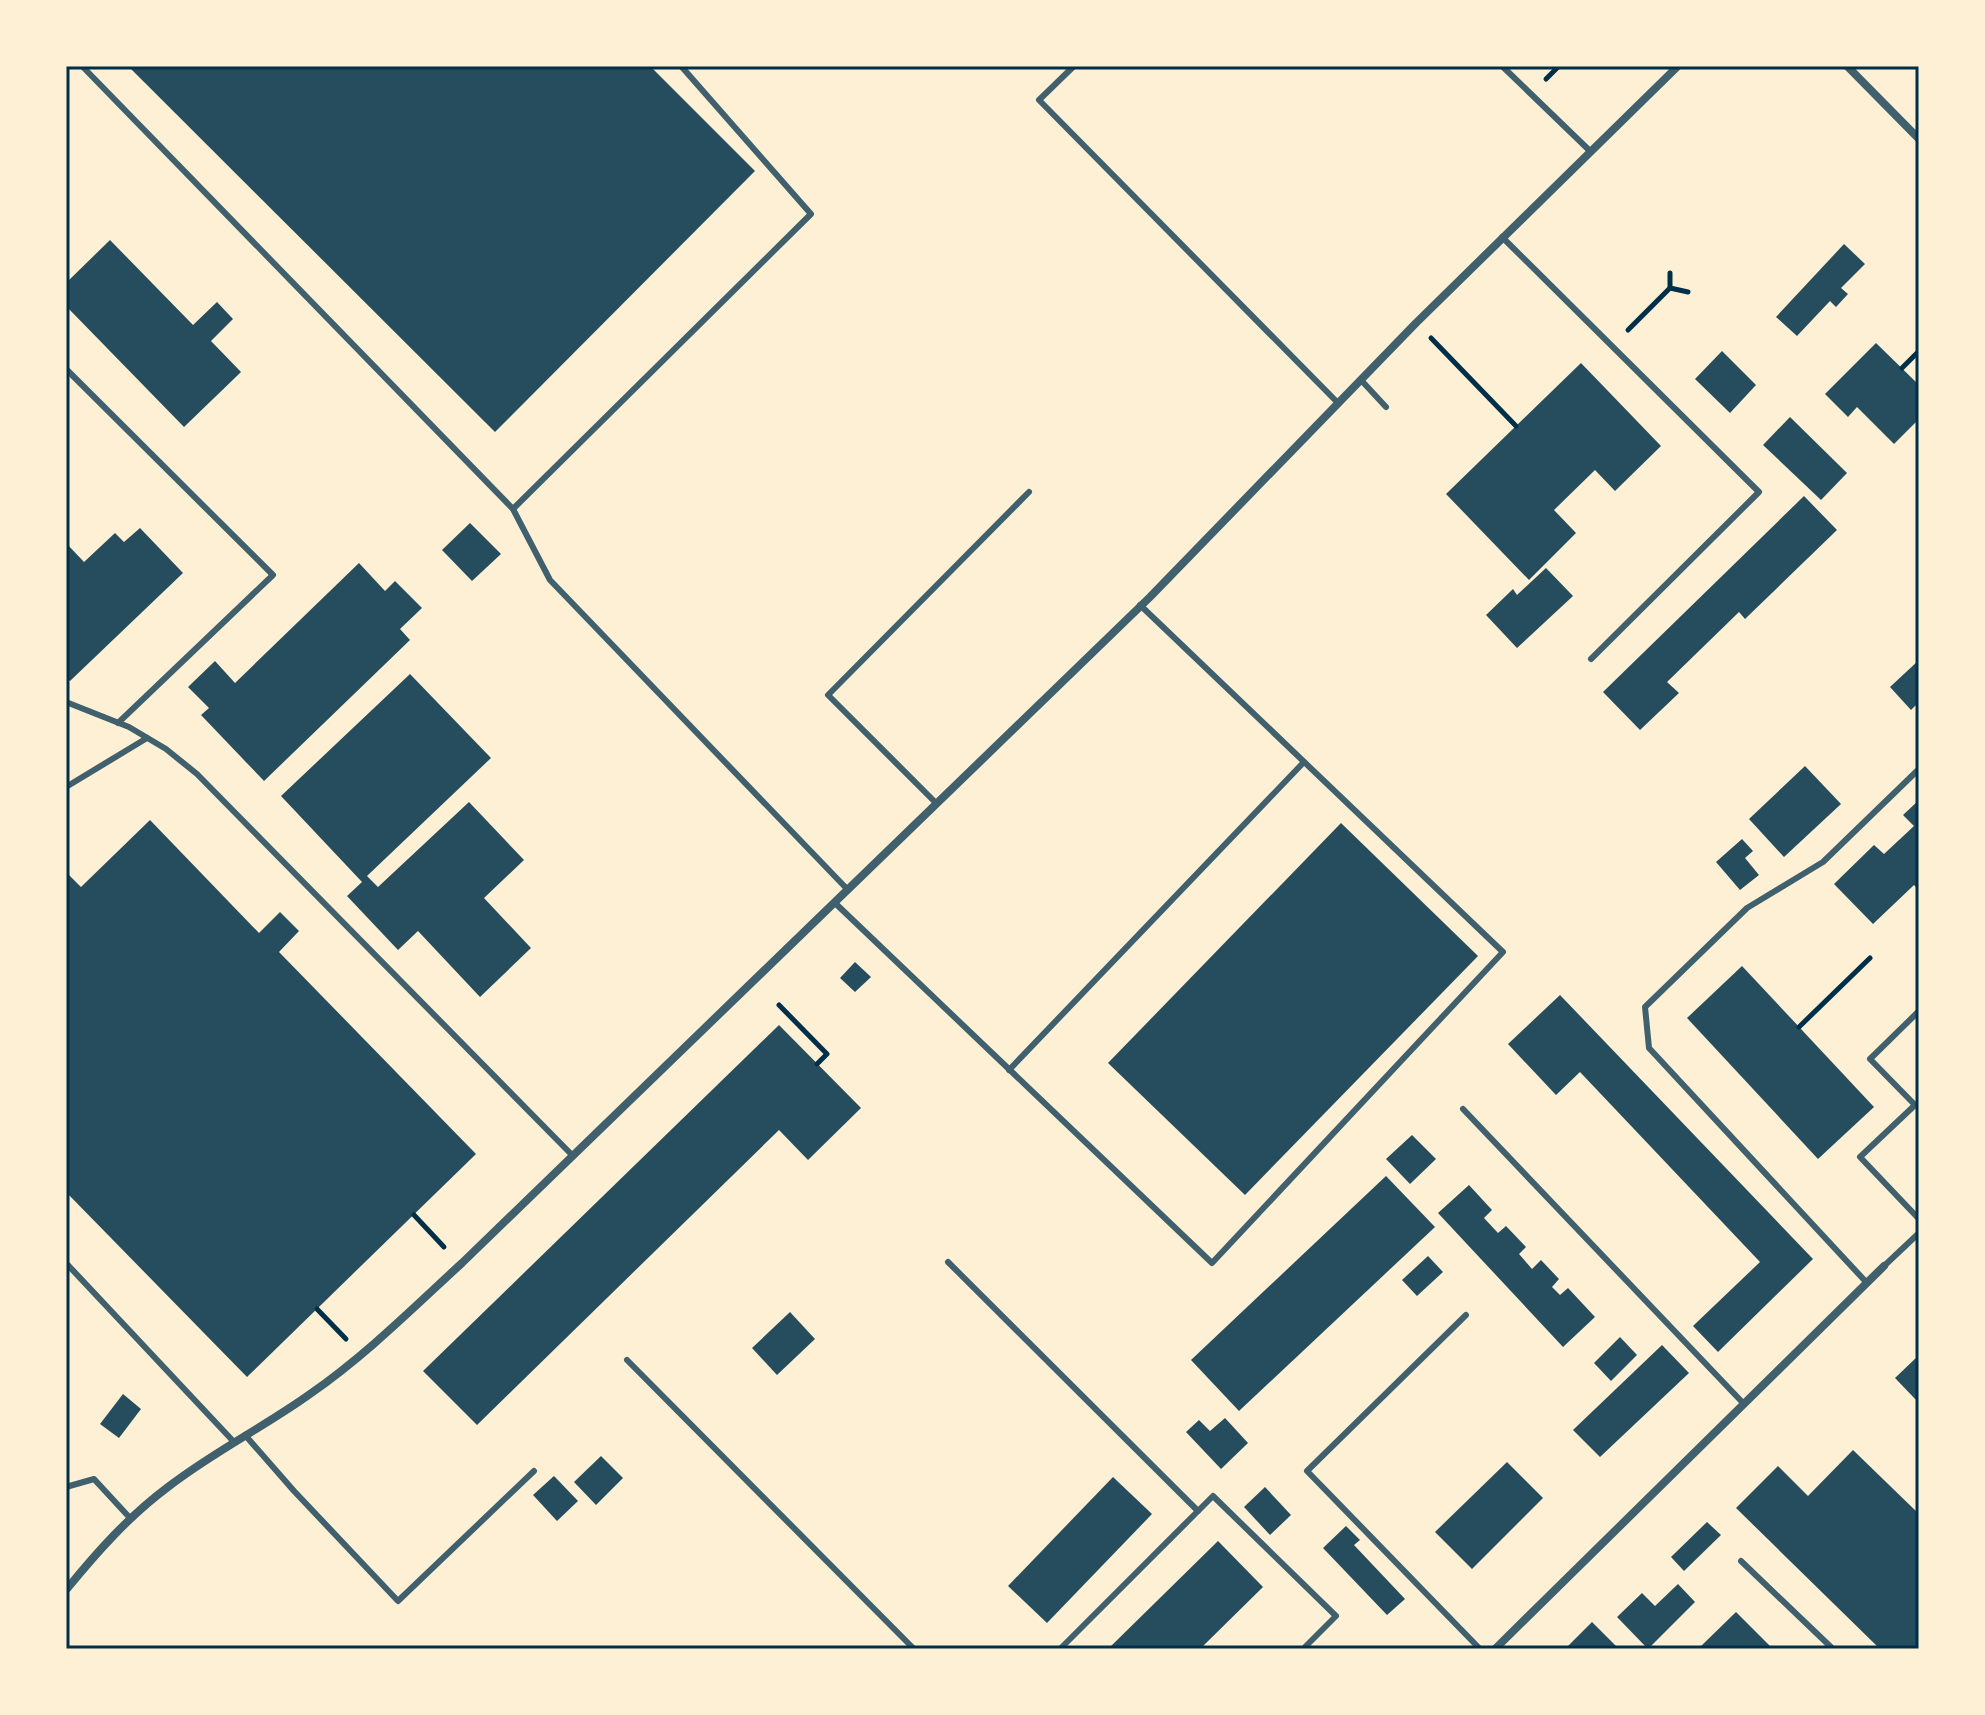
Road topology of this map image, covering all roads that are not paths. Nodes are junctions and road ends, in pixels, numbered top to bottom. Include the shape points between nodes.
1 (82, 66) edge
2 (681, 66) edge
3 (1074, 66) edge
4 (1502, 66) edge
5 (1678, 66) edge
6 (1847, 66) edge
7 (1919, 139) edge
8 (1590, 151) junction
9 (1502, 237) junction
10 (66, 369) edge
11 (1361, 380) junction
12 (1338, 403) junction
13 (1386, 407) dead end
14 (1029, 492) dead end
15 (513, 509) junction
16 (1140, 605) junction
17 (1591, 659) dead end
18 (66, 702) edge
19 (118, 723) junction
20 (147, 738) junction
21 (1304, 762) junction
22 (1919, 769) edge
23 (66, 787) edge
24 (937, 804) junction
25 (848, 890) junction
26 (835, 903) junction
27 (1919, 1011) edge
28 (1009, 1070) junction
29 (1463, 1109) dead end
30 (573, 1156) junction
31 (1919, 1219) edge
32 (1919, 1233) edge
33 (948, 1262) dead end
34 (66, 1263) edge
35 (1884, 1266) joint
36 (1867, 1283) junction
37 (1466, 1315) dead end
38 (627, 1360) dead end
39 (1744, 1404) junction
40 (245, 1435) junction
41 (234, 1442) junction
42 (534, 1471) dead end
43 (66, 1487) edge
44 (1198, 1511) junction
45 (130, 1518) junction
46 (1741, 1561) dead end
47 (66, 1590) edge
48 (914, 1649) edge
49 (1060, 1649) edge
50 (1303, 1649) edge
51 (1480, 1649) edge
52 (1495, 1649) edge
53 (1833, 1649) edge

1 - 15 lane
2 - 15 lane via 811,214
3 - 12 lane via 1039,100
4 - 8 lane
5 - 8 street
6 - 7 street
8 - 9 street
9 - 11 street
9 - 17 lane via 1759,492
10 - 19 lane via 273,575
11 - 12 street
11 - 13 lane
12 - 16 street
14 - 24 lane via 828,695
15 - 25 lane via 550,580
16 - 21 lane
16 - 24 street
18 - 19 lane
19 - 20 lane
20 - 23 lane
20 - 30 lane via 197,774
21 - 28 lane
21 - 28 lane via 1503,952 1212,1263
22 - 36 lane via 1823,862 1747,908 1645,1007 1649,1048
24 - 25 street
25 - 26 street
26 - 28 lane
26 - 30 street
27 - 31 lane via 1870,1059 1915,1105 1860,1157
29 - 39 lane
30 - 40 street via 352,1362
32 - 35 lane
33 - 44 lane
34 - 41 lane
35 - 36 street
36 - 39 street
37 - 51 lane via 1307,1471
38 - 48 lane
39 - 52 street
40 - 41 street
40 - 42 lane via 398,1601
41 - 45 street
43 - 45 lane via 94,1479
44 - 49 lane
44 - 50 lane via 1213,1496 1336,1616
45 - 47 street
46 - 53 lane

